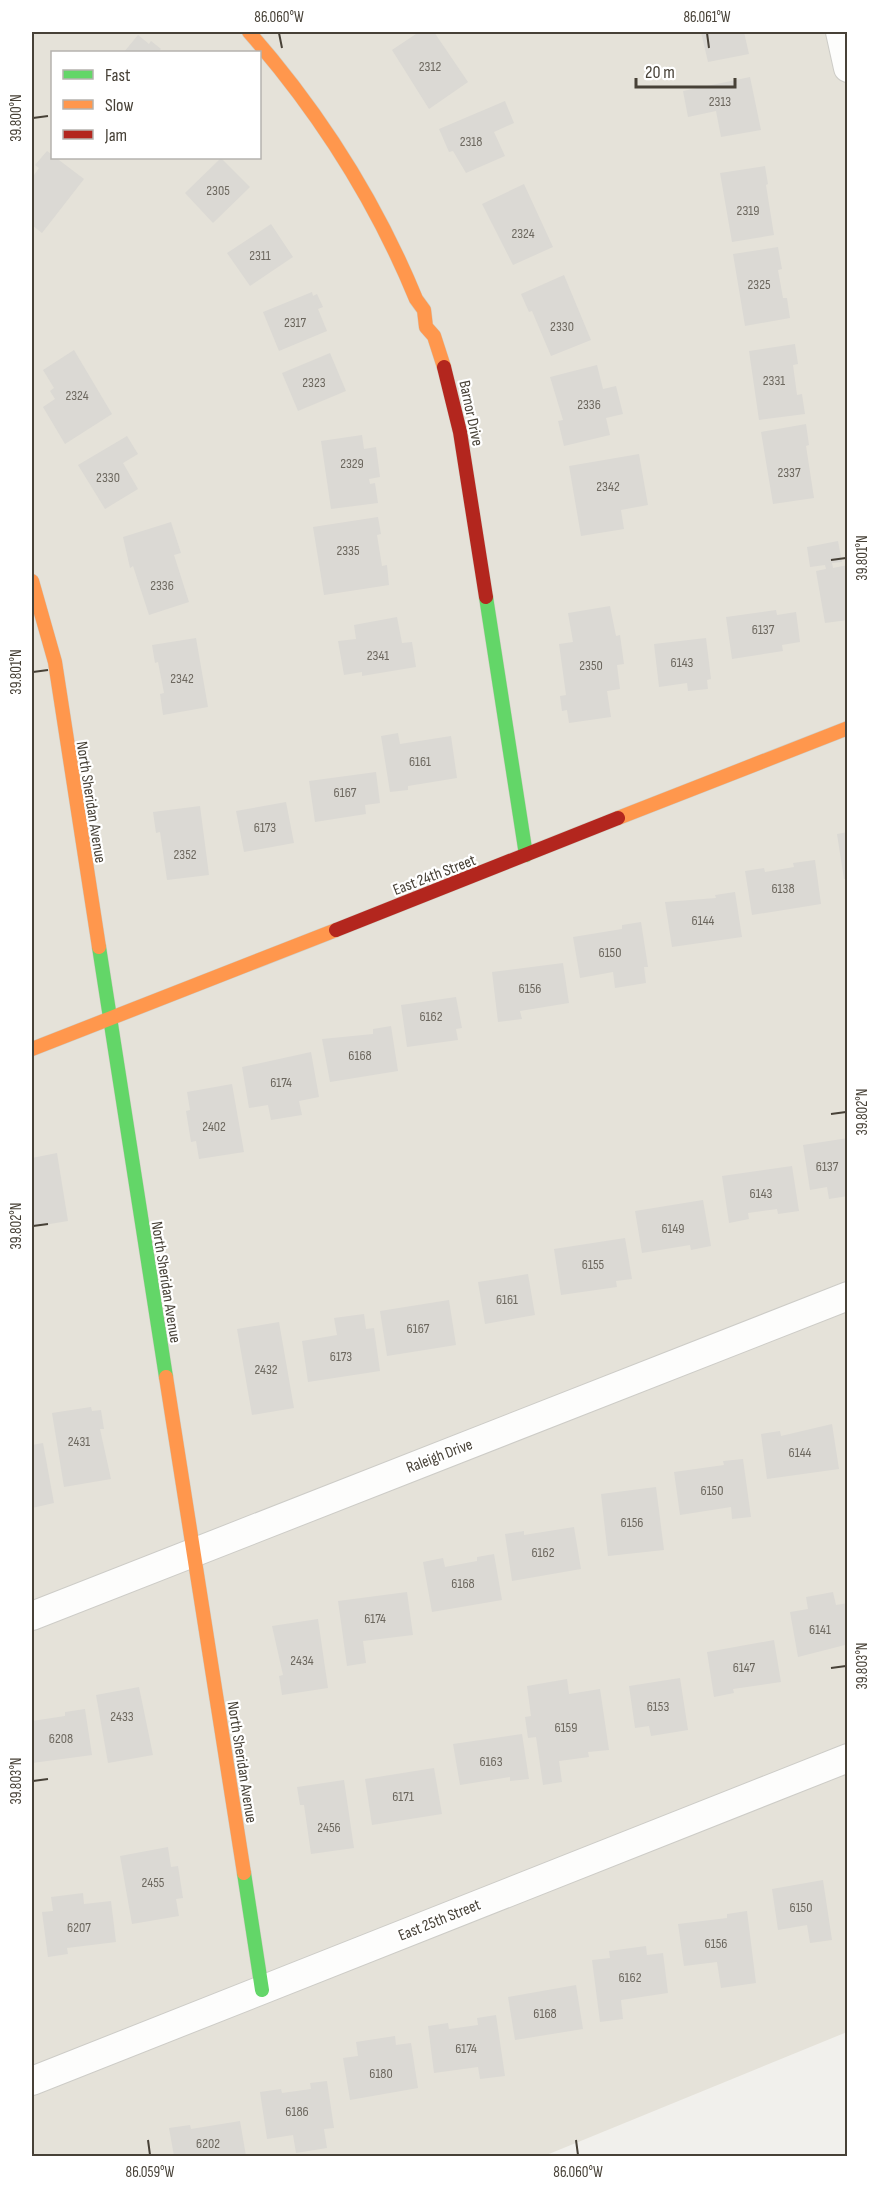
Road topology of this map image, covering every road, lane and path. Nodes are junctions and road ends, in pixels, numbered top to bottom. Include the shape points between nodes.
1 (249, 32) edge
2 (840, 32) edge
3 (848, 68) edge
4 (32, 581) edge
5 (848, 728) edge
6 (526, 855) junction
7 (109, 1019) junction
8 (32, 1049) edge
9 (848, 1296) edge
10 (193, 1552) junction
11 (32, 1616) edge
12 (848, 1758) edge
13 (262, 1990) junction
14 (32, 2081) edge

1 - 6 street, Barnor Drive via 297,85 349,160 379,214 424,310 426,327 434,336 462,440
2 - 3 street
4 - 7 street, North Sheridan Avenue via 55,662
5 - 6 street, East 24th Street
6 - 7 street, East 24th Street
7 - 8 street, East 24th Street
7 - 10 street, North Sheridan Avenue
9 - 10 street, Raleigh Drive
10 - 11 street, Raleigh Drive
10 - 13 street, North Sheridan Avenue
12 - 13 street, East 25th Street
13 - 14 street, East 25th Street

